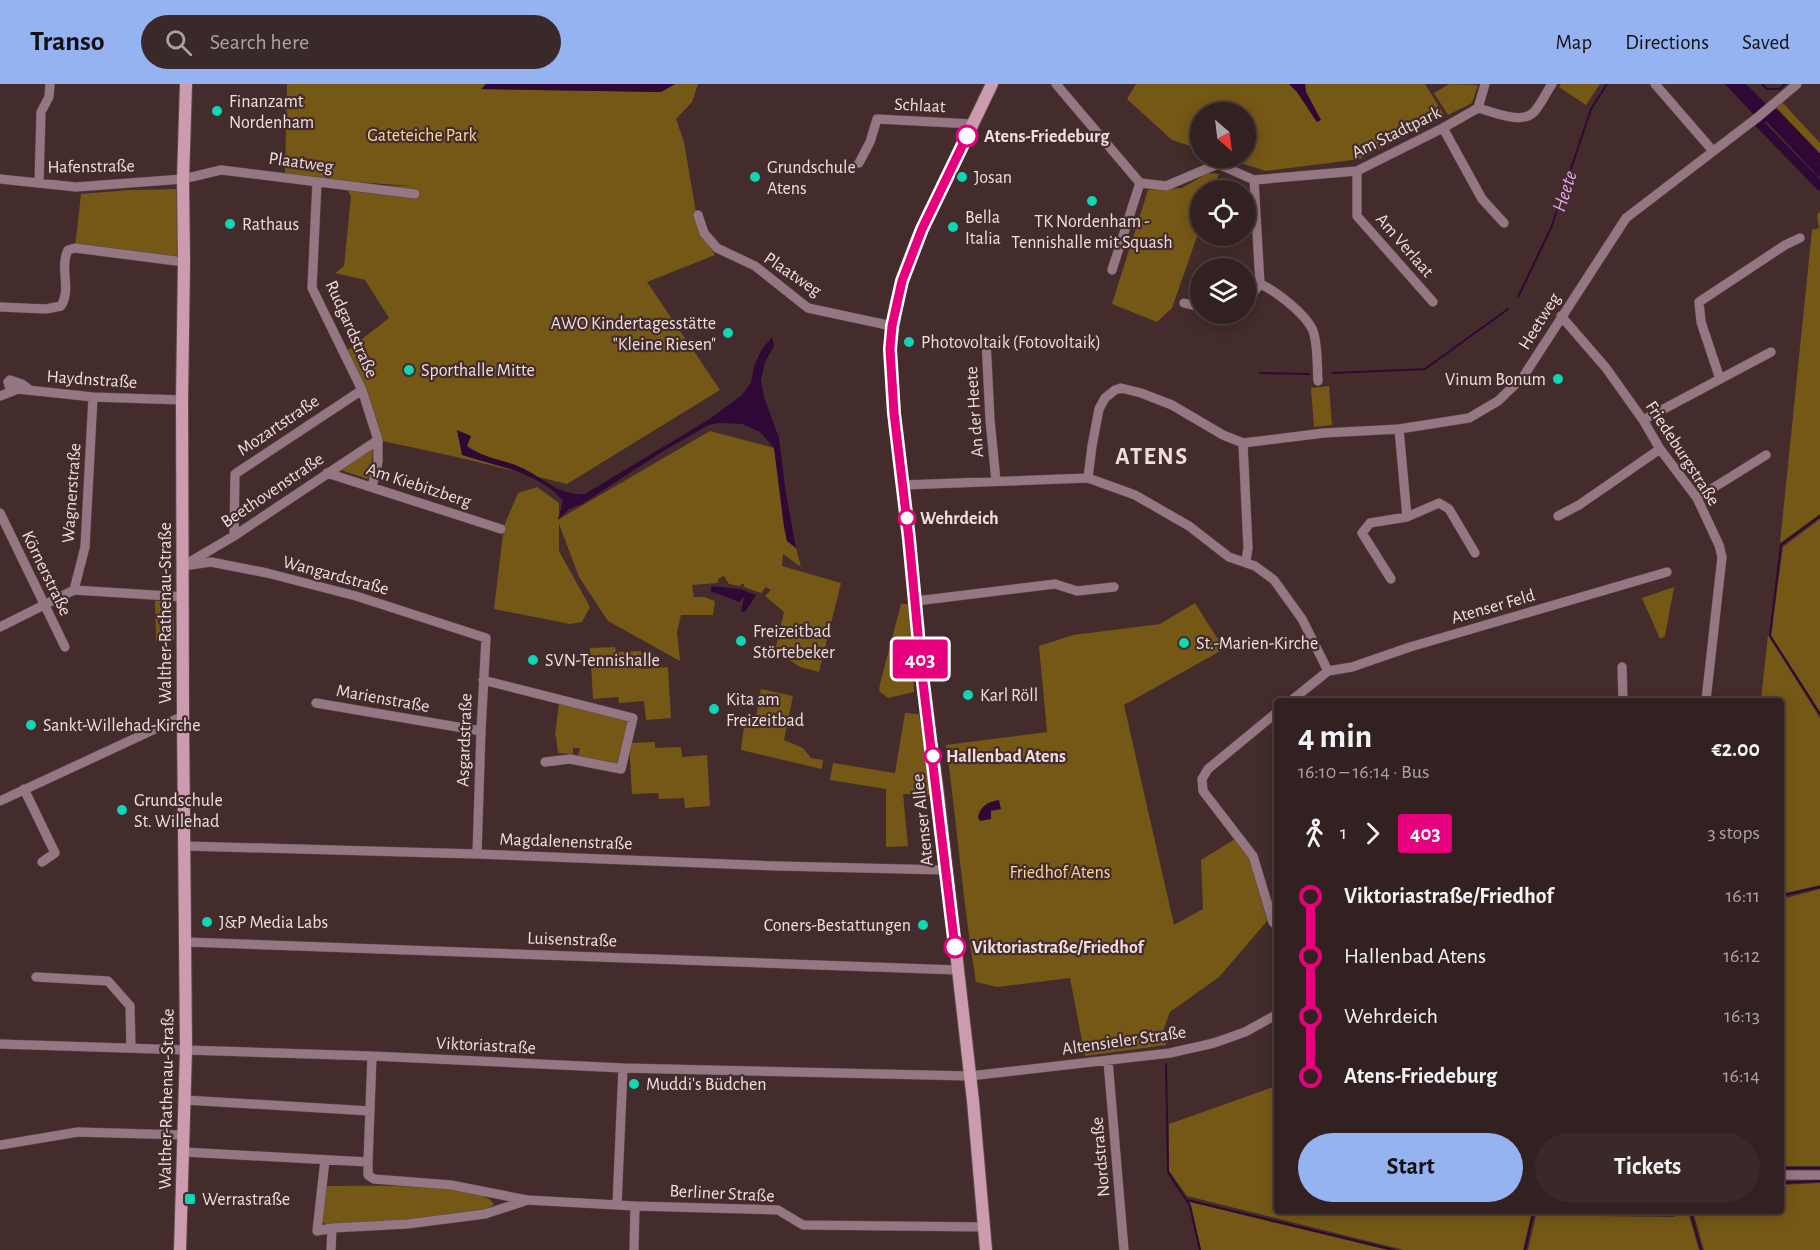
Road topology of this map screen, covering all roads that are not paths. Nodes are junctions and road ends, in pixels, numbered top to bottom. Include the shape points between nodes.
1 (50, 84) edge
2 (186, 84) edge
3 (992, 84) edge
4 (1056, 84) edge
5 (1485, 84) edge
6 (1552, 84) edge
7 (1655, 84) edge
8 (1797, 84) edge
9 (1478, 108) junction
10 (973, 124) junction
11 (1443, 128) junction
12 (1713, 151) junction
13 (859, 164) dead end
14 (1357, 171) junction
15 (0, 179) edge
16 (183, 179) junction
17 (1254, 180) joint
18 (317, 182) junction
19 (39, 183) junction
20 (1140, 183) junction
21 (415, 194) dead end
22 (698, 215) dead end
23 (1256, 215) edge
24 (1504, 223) dead end
25 (1800, 238) dead end
26 (184, 262) junction
27 (1112, 270) dead end
28 (1260, 284) junction
29 (1256, 289) edge
30 (1433, 302) dead end
31 (1184, 303) dead end
32 (1190, 304) edge
33 (0, 308) edge
34 (1561, 316) junction
35 (892, 326) junction
36 (986, 340) dead end
37 (1771, 352) dead end
38 (1720, 379) junction
39 (1318, 381) dead end
40 (362, 390) junction
41 (0, 396) edge
42 (93, 397) junction
43 (182, 400) junction
44 (1643, 420) junction
45 (1399, 429) junction
46 (378, 440) junction
47 (1243, 443) junction
48 (1660, 449) junction
49 (1766, 455) dead end
50 (327, 473) junction
51 (1089, 478) junction
52 (996, 481) junction
53 (903, 485) junction
54 (372, 487) junction
55 (1697, 498) junction
56 (0, 513) edge
57 (1407, 516) junction
58 (1558, 516) dead end
59 (501, 529) dead end
60 (234, 536) junction
61 (1475, 553) dead end
62 (1246, 561) junction
63 (183, 566) junction
64 (1667, 572) dead end
65 (1391, 579) dead end
66 (1114, 587) dead end
67 (74, 590) junction
68 (183, 597) junction
69 (916, 601) junction
70 (45, 605) junction
71 (0, 627) edge
72 (478, 634) joint
73 (65, 647) dead end
74 (1622, 667) dead end
75 (1328, 671) junction
76 (483, 680) junction
77 (1294, 698) edge
78 (1623, 698) edge
79 (1706, 698) edge
80 (316, 703) dead end
81 (1274, 715) edge
82 (183, 716) junction
83 (480, 731) junction
84 (544, 762) dead end
85 (24, 789) junction
86 (0, 801) edge
87 (186, 846) junction
88 (477, 854) junction
89 (42, 862) dead end
90 (946, 870) junction
91 (1274, 923) edge
92 (186, 942) junction
93 (957, 970) junction
94 (36, 977) dead end
95 (1274, 1016) edge
96 (0, 1044) edge
97 (131, 1048) junction
98 (186, 1049) junction
99 (372, 1056) junction
100 (1108, 1061) junction
101 (623, 1068) junction
102 (970, 1076) junction
103 (185, 1100) junction
104 (370, 1111) junction
105 (184, 1135) junction
106 (0, 1144) edge
107 (184, 1152) junction
108 (325, 1160) junction
109 (368, 1162) junction
110 (1784, 1175) edge
111 (1820, 1175) edge
112 (527, 1200) junction
113 (617, 1205) junction
114 (635, 1206) junction
115 (985, 1227) junction
116 (332, 1228) junction
117 (180, 1250) edge
118 (331, 1250) edge
119 (634, 1250) edge
120 (986, 1250) edge
121 (1124, 1250) edge

1 - 19 street via 49,97 41,112
2 - 16 street, Walther-Rathenau-Straße
3 - 10 street, Atenser Allee
4 - 20 street
5 - 9 street
6 - 9 street via 1528,117
7 - 12 street
8 - 12 street, Heetweg
9 - 11 street, Am Stadtpark
10 - 13 street, Schlaat via 877,119
10 - 35 street, Atenser Allee via 917,240
11 - 14 street, Am Stadtpark
11 - 24 street via 1482,199
12 - 34 street, Heetweg via 1626,218
14 - 17 street, Am Stadtpark
14 - 30 street, Am Verlaat via 1357,216
15 - 19 street, Hafenstraße
16 - 18 street, Plaatweg via 221,170
16 - 19 street, Hafenstraße via 76,187
16 - 26 street, Walther-Rathenau-Straße
17 - 20 street, Am Stadtpark via 1218,164 1166,186
18 - 21 street, Plaatweg
18 - 40 street, Rudgardstraße via 312,288
20 - 27 street
22 - 35 street, Plaatweg via 704,233 717,248 755,266 808,308
23 - 28 street
25 - 38 street via 1699,302 1701,322
26 - 33 street via 75,248 68,250 64,258 66,297 61,306
26 - 43 street, Walther-Rathenau-Straße
28 - 29 street
28 - 39 street via 1302,315 1314,332
31 - 32 street
34 - 44 street, Friedeburgstraße via 1606,368
34 - 45 street, Heetweg via 1523,377 1498,401 1469,418
35 - 53 street, Atenser Allee via 891,370
36 - 52 street, An der Heete
37 - 38 street
38 - 44 street
40 - 46 street, Rudgardstraße
40 - 60 street, Mozartstraße via 235,474
41 - 42 street, Haydnstraße via 18,389
42 - 43 street, Haydnstraße
42 - 67 street, Wagnerstraße via 85,547
43 - 63 street, Walther-Rathenau-Straße
44 - 48 street, Friedeburgstraße
45 - 47 street, Heetweg
45 - 57 street
46 - 50 street, Beethovenstraße
46 - 54 street, Rudgardstraße
47 - 51 street via 1172,405 1121,388 1105,398 1099,410
47 - 62 street
48 - 55 street, Friedeburgstraße
48 - 58 street
49 - 55 street
50 - 54 street, Am Kiebitzberg
50 - 60 street, Beethovenstraße
51 - 52 street
51 - 62 street via 1135,495 1189,526 1229,557
52 - 53 street
53 - 69 street, Atenser Allee
54 - 59 street, Am Kiebitzberg
55 - 79 street, Friedeburgstraße via 1722,557
56 - 70 street, Körnerstraße
57 - 61 street via 1439,503 1449,509
57 - 65 street via 1370,523 1362,533
60 - 63 street, Beethovenstraße
62 - 75 street via 1274,580 1302,619
63 - 68 street, Walther-Rathenau-Straße
63 - 72 street, Wangardstraße via 212,562 267,573
64 - 75 street, Atenser Feld
66 - 69 street via 1077,591 1055,584
67 - 68 street
67 - 70 street
68 - 82 street, Walther-Rathenau-Straße
69 - 90 street, Atenser Allee
70 - 71 street
70 - 73 street, Körnerstraße
72 - 76 street, Asgardstraße via 486,638
74 - 78 street
75 - 77 street
76 - 83 street, Asgardstraße
76 - 84 street via 633,718 621,769 570,759
80 - 83 street, Marienstraße
81 - 91 street via 1208,769 1202,779 1203,791 1253,856
82 - 85 street
82 - 87 street, Walther-Rathenau-Straße
83 - 88 street, Asgardstraße
85 - 86 street
85 - 89 street via 55,853
87 - 88 street, Magdalenenstraße
87 - 92 street, Walther-Rathenau-Straße
88 - 90 street, Magdalenenstraße
90 - 93 street, Atenser Allee
92 - 93 street, Luisenstraße
92 - 98 street, Walther-Rathenau-Straße
93 - 102 street, Atenser Allee
94 - 97 street via 108,981 130,1006
95 - 100 street, Altensieler Straße via 1214,1043
96 - 97 street, Viktoriastraße
97 - 98 street, Viktoriastraße
98 - 99 street, Viktoriastraße
98 - 103 street, Walther-Rathenau-Straße
99 - 101 street, Viktoriastraße
99 - 104 street
100 - 102 street, Altensieler Straße
100 - 121 street, Nordstraße
101 - 102 street, Viktoriastraße
101 - 113 street
102 - 115 street, Atenser Allee
103 - 104 street
103 - 105 street, Walther-Rathenau-Straße
104 - 109 street
105 - 106 street via 78,1132
105 - 107 street, Walther-Rathenau-Straße
107 - 108 street
107 - 117 street, Walther-Rathenau-Straße
108 - 109 street
108 - 116 street via 317,1232
109 - 112 street, Berliner Straße via 368,1175 374,1179 451,1185
110 - 111 street
112 - 113 street, Berliner Straße
112 - 116 street, Berliner Straße via 485,1214
113 - 114 street, Berliner Straße
114 - 115 street, Berliner Straße via 778,1210 803,1225
114 - 119 street
115 - 120 street, Atenser Allee
116 - 118 street

